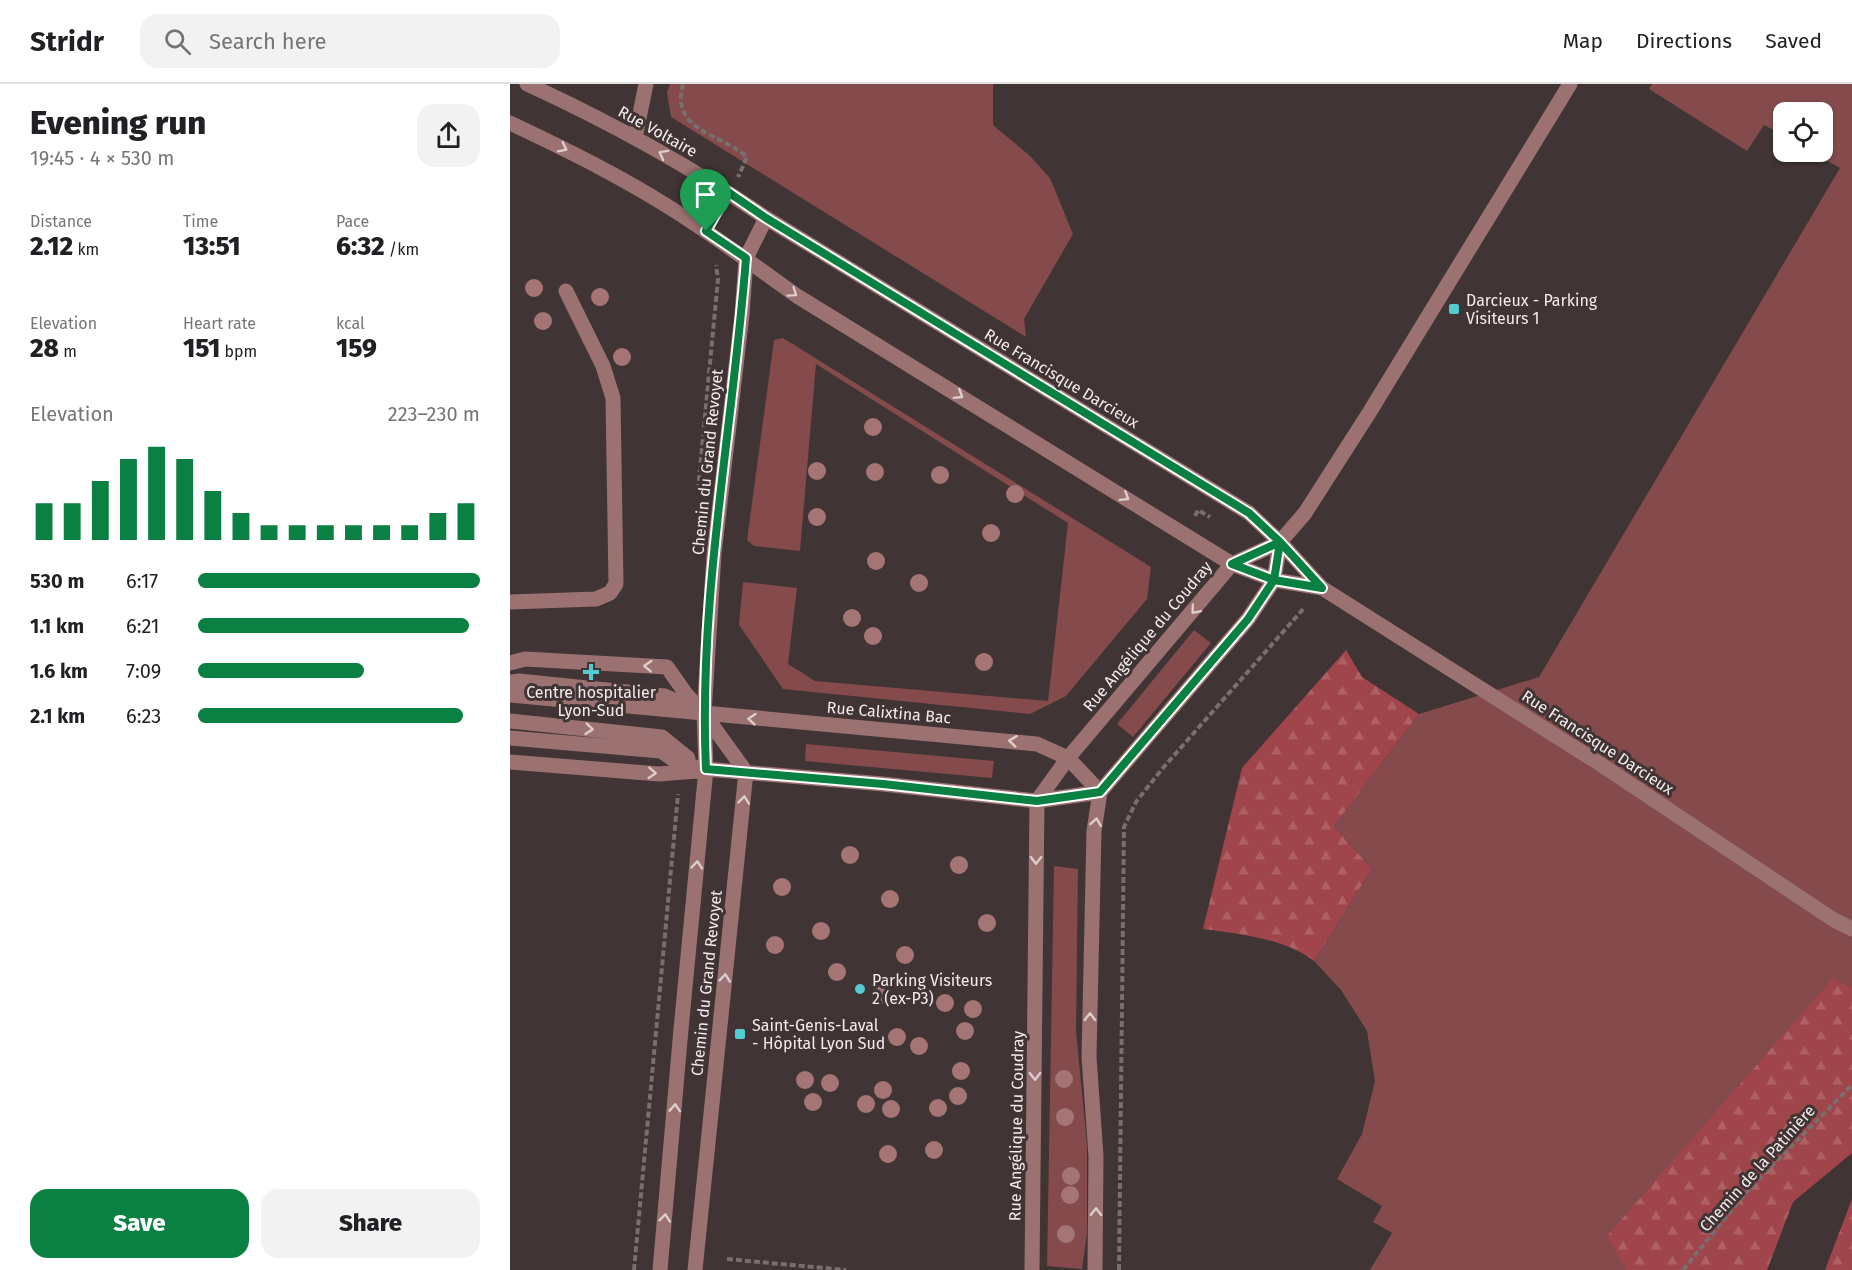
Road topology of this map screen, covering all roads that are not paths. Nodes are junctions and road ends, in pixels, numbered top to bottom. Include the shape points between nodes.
1 (527, 84) edge
2 (646, 84) edge
3 (1570, 84) edge
4 (510, 123) edge
5 (635, 138) junction
6 (766, 218) junction
7 (746, 258) junction
8 (566, 291) dead end
9 (1280, 542) junction
10 (1232, 564) junction
11 (1274, 580) junction
12 (1322, 588) junction
13 (510, 602) edge
14 (510, 663) edge
15 (510, 682) edge
16 (510, 695) edge
17 (704, 714) junction
18 (510, 721) edge
19 (510, 738) edge
20 (1068, 758) junction
21 (510, 762) edge
22 (706, 769) junction
23 (746, 772) junction
24 (1100, 792) junction
25 (1037, 801) junction
26 (1852, 929) edge
27 (660, 1270) edge
28 (695, 1270) edge
29 (1032, 1270) edge
30 (1095, 1270) edge

1 - 5 street, Rue Voltaire
2 - 5 street
3 - 9 street via 1349,444 1305,513
4 -> 7 street via 588,160
6 -> 5 street, Rue Voltaire
6 - 7 street, Chemin du Grand Revoyet
6 - 9 street, Rue Francisque Darcieux via 1249,513
7 -> 10 street, Rue Francisque Darcieux via 797,296
7 - 17 street, Chemin du Grand Revoyet via 714,561
8 - 13 street via 603,366 613,398 616,584 610,593 596,599
9 - 10 street, Rue Angélique du Coudray
9 - 11 street
9 - 12 street, Rue Francisque Darcieux
10 - 11 street, Rue Francisque Darcieux
10 -> 20 street, Rue Angélique du Coudray
11 - 12 street, Rue Francisque Darcieux
11 - 24 street via 1248,619
12 - 26 street, Rue Francisque Darcieux
17 -> 14 street via 668,667 525,659
15 - 17 street via 665,696
16 - 17 street, Rue Calixtina Bac
20 -> 17 street, Rue Calixtina Bac via 1037,744 1005,740
17 - 22 street, Chemin du Grand Revoyet
17 - 23 street
18 -> 22 street via 662,737
19 - 22 street via 661,751 680,764
20 - 24 street
20 - 25 street, Rue Angélique du Coudray
21 -> 22 street via 659,774
22 - 23 street
27 -> 22 street, Chemin du Grand Revoyet
23 - 25 street
28 -> 23 street, Chemin du Grand Revoyet
24 - 25 street
30 -> 24 street via 1096,1156 1089,1057 1094,831
25 -> 29 street, Rue Angélique du Coudray

